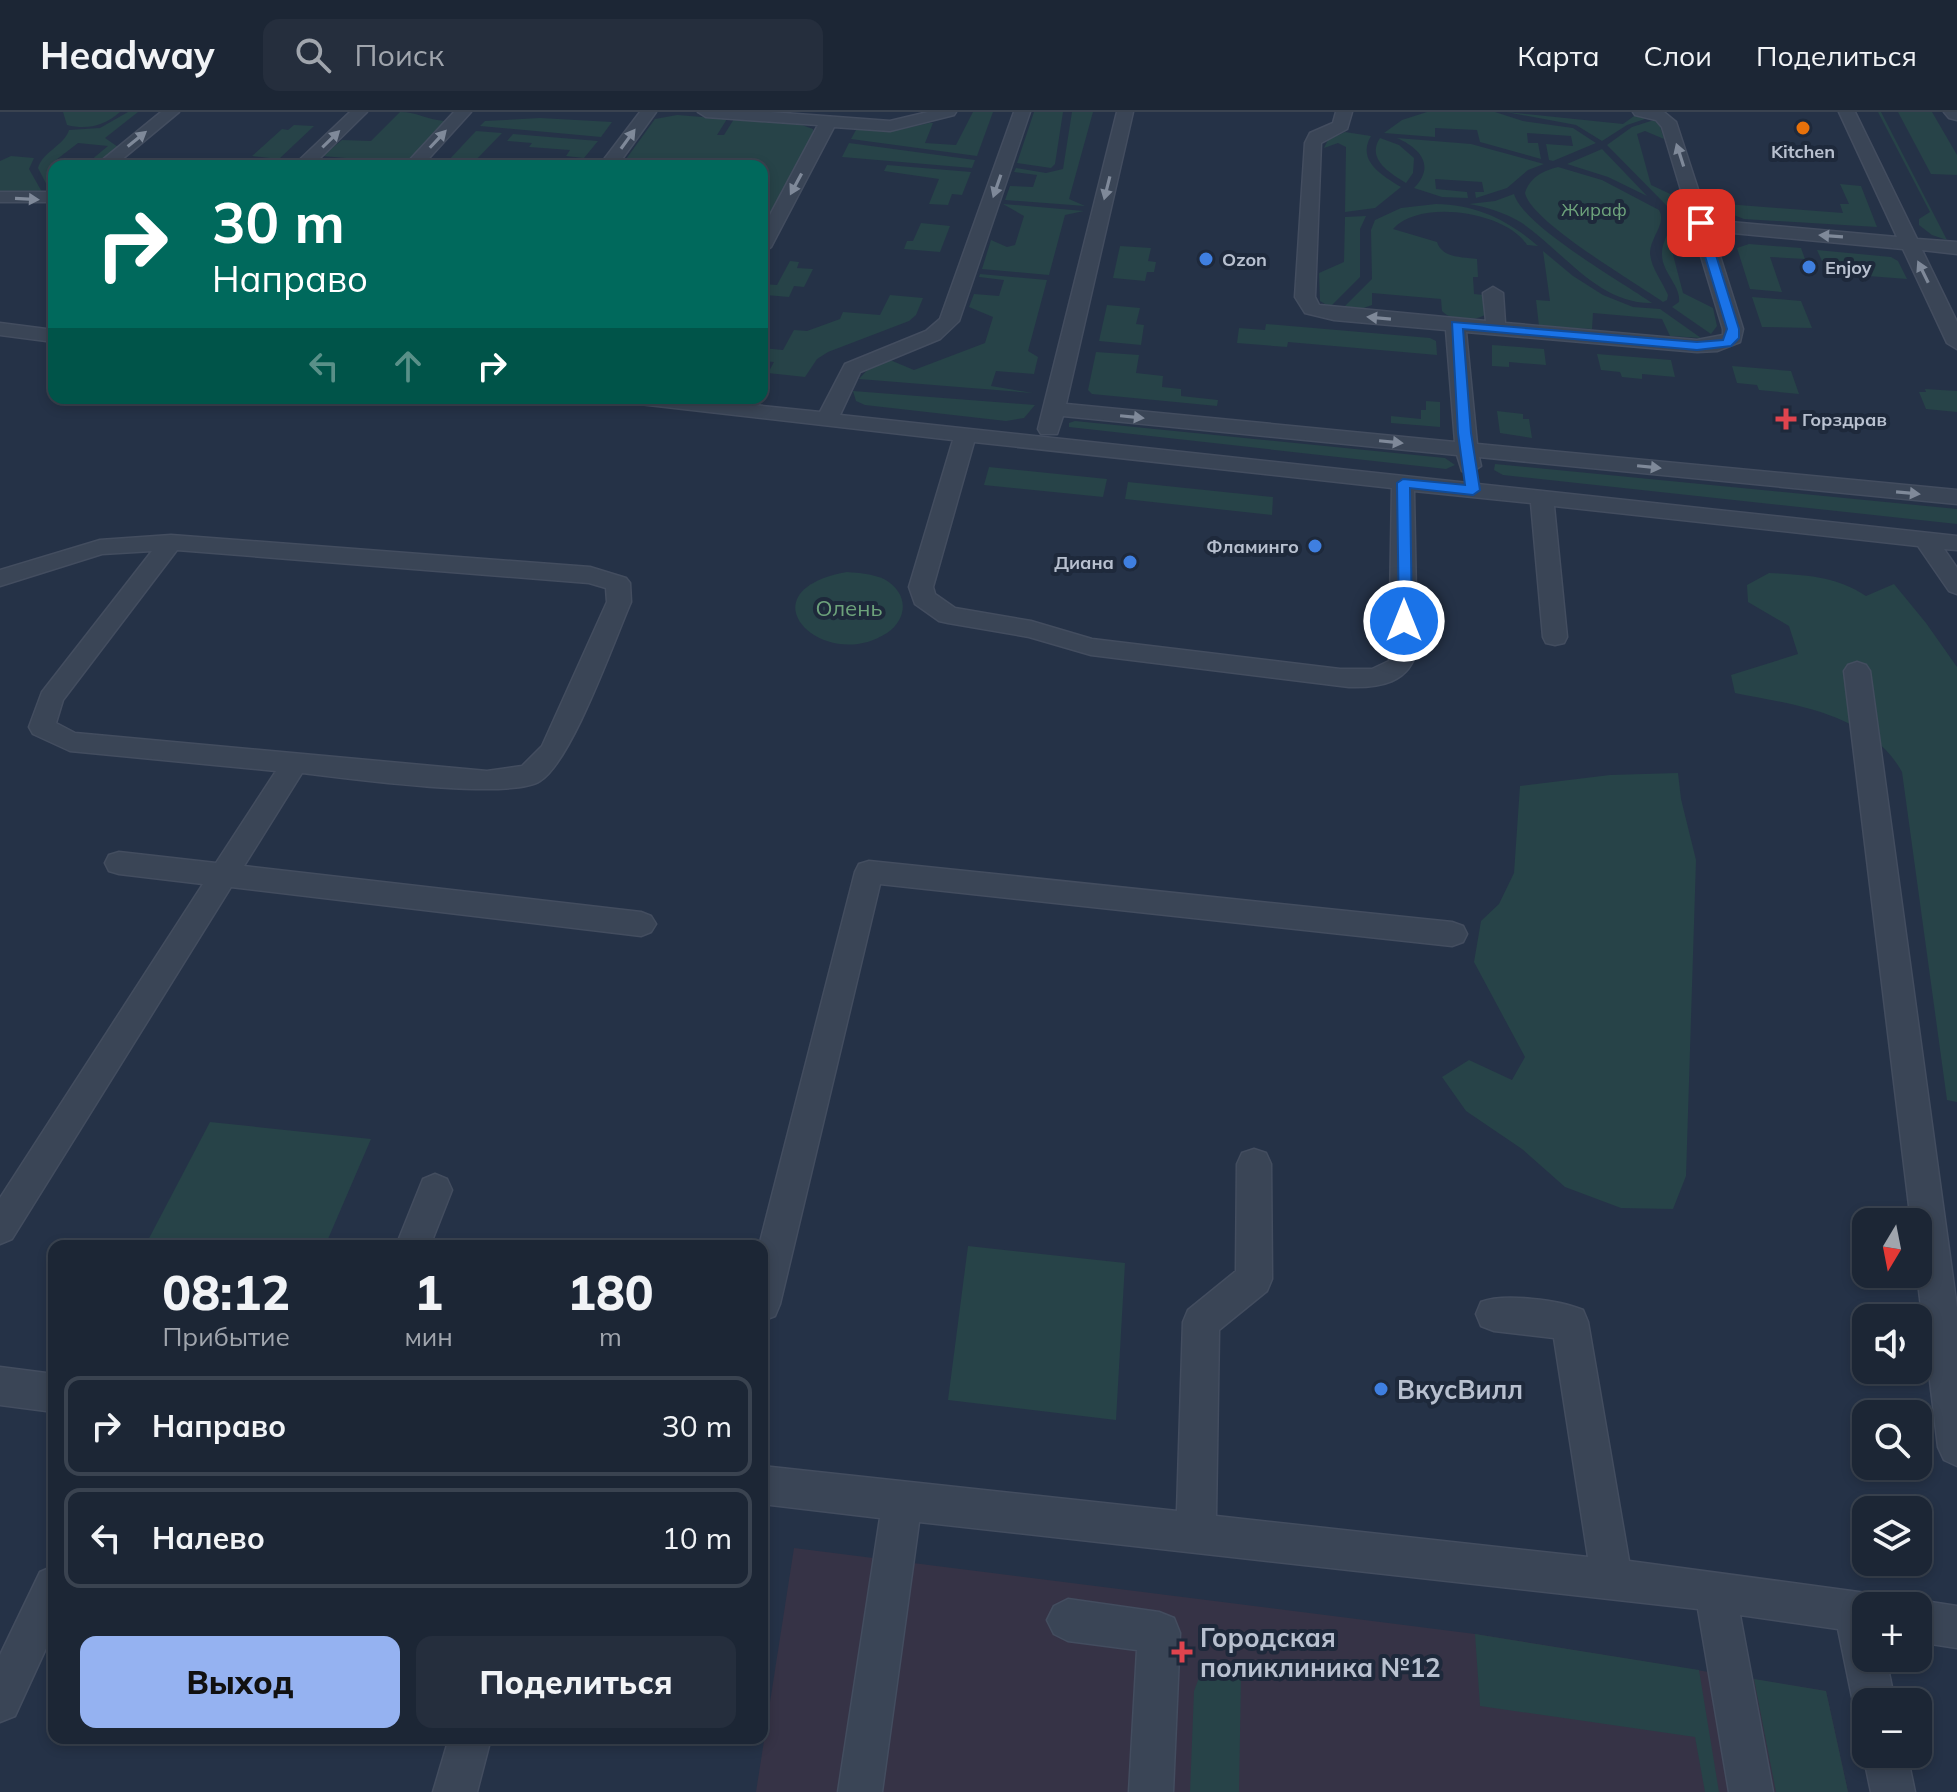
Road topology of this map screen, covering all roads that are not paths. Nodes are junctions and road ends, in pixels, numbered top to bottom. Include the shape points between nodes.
1 (171, 112) edge
2 (359, 112) edge
3 (463, 112) edge
4 (648, 112) edge
5 (706, 112) edge
6 (948, 112) edge
7 (1022, 112) edge
8 (1125, 112) edge
9 (1344, 112) edge
10 (1641, 112) edge
11 (1847, 112) edge
12 (829, 121) junction
13 (111, 160) edge
14 (308, 160) edge
15 (419, 160) edge
16 (612, 160) edge
17 (0, 197) edge
18 (48, 198) edge
19 (1701, 225) junction
20 (768, 236) edge
21 (1908, 242) junction
22 (1957, 248) edge
23 (1503, 294) dead end
24 (1456, 325) junction
25 (0, 329) edge
26 (1506, 329) junction
27 (48, 335) edge
28 (1957, 343) edge
29 (683, 404) edge
30 (1054, 409) junction
31 (827, 420) junction
32 (965, 435) junction
33 (1046, 444) junction
34 (1467, 450) junction
35 (1403, 483) junction
36 (1473, 490) junction
37 (1957, 497) edge
38 (1542, 498) junction
39 (1926, 540) junction
40 (171, 542) junction
41 (1957, 543) edge
42 (0, 578) edge
43 (1957, 586) edge
44 (1555, 637) dead end
45 (1857, 671) dead end
46 (295, 763) junction
47 (119, 863) dead end
48 (221, 876) junction
49 (641, 924) dead end
50 (1452, 934) dead end
51 (1254, 1164) dead end
52 (435, 1190) dead end
53 (0, 1228) edge
54 (415, 1240) edge
55 (768, 1280) edge
56 (1494, 1314) dead end
57 (0, 1386) edge
58 (48, 1392) edge
59 (1957, 1447) edge
60 (768, 1486) edge
61 (902, 1500) junction
62 (1196, 1533) junction
63 (1612, 1579) junction
64 (1715, 1591) junction
65 (48, 1599) edge
66 (1852, 1612) edge
67 (1068, 1620) dead end
68 (1932, 1623) edge
69 (1957, 1627) edge
70 (0, 1701) edge
71 (468, 1744) edge
72 (1888, 1768) edge
73 (455, 1792) edge
74 (860, 1792) edge
75 (1151, 1792) edge
76 (1751, 1792) edge
77 (1893, 1792) edge

13 -> 1 lane
14 -> 2 lane
15 -> 3 lane
16 -> 4 lane
5 - 12 lane
6 - 12 lane via 896,125
7 -> 31 lane via 949,321 933,335 852,368
8 -> 30 lane
24 -> 9 lane via 1334,314 1306,304 1313,143 1341,126
19 -> 10 lane via 1670,125 1661,116
11 - 21 lane
12 -> 20 lane
17 -> 18 lane
21 -> 19 lane
19 - 26 lane via 1733,329 1733,338 1726,343 1697,346
21 - 22 lane
28 -> 21 lane
23 - 26 lane
24 - 26 lane
24 - 34 lane
25 - 27 lane
29 - 31 lane
30 - 33 lane
30 -> 34 lane
31 - 32 lane
32 - 33 lane
32 - 35 lane via 921,587 933,607 948,615 1031,629 1091,647 1340,678 1366,680 1401,665
33 - 35 lane
34 - 36 lane
34 -> 37 lane
35 - 36 lane
36 - 38 lane
38 - 39 lane
38 - 44 lane
39 - 41 lane
39 - 43 lane
40 - 42 lane via 100,547
40 - 46 lane via 51,698 42,727 70,742
40 - 46 lane via 590,575 618,583 619,602 553,751 530,775 487,781
45 - 59 lane
46 - 48 lane
47 - 48 lane
48 - 49 lane
48 - 53 lane
50 - 55 lane via 869,872
51 - 62 lane via 1254,1279 1201,1322
52 - 54 lane
56 - 63 lane via 1570,1322
57 - 58 lane
60 - 61 lane
61 - 62 lane
61 - 74 lane
62 - 63 lane
63 - 64 lane
64 - 66 lane
64 - 76 lane
65 - 70 lane
67 - 75 lane via 1159,1633
68 - 69 lane
71 - 73 lane
72 - 77 lane

